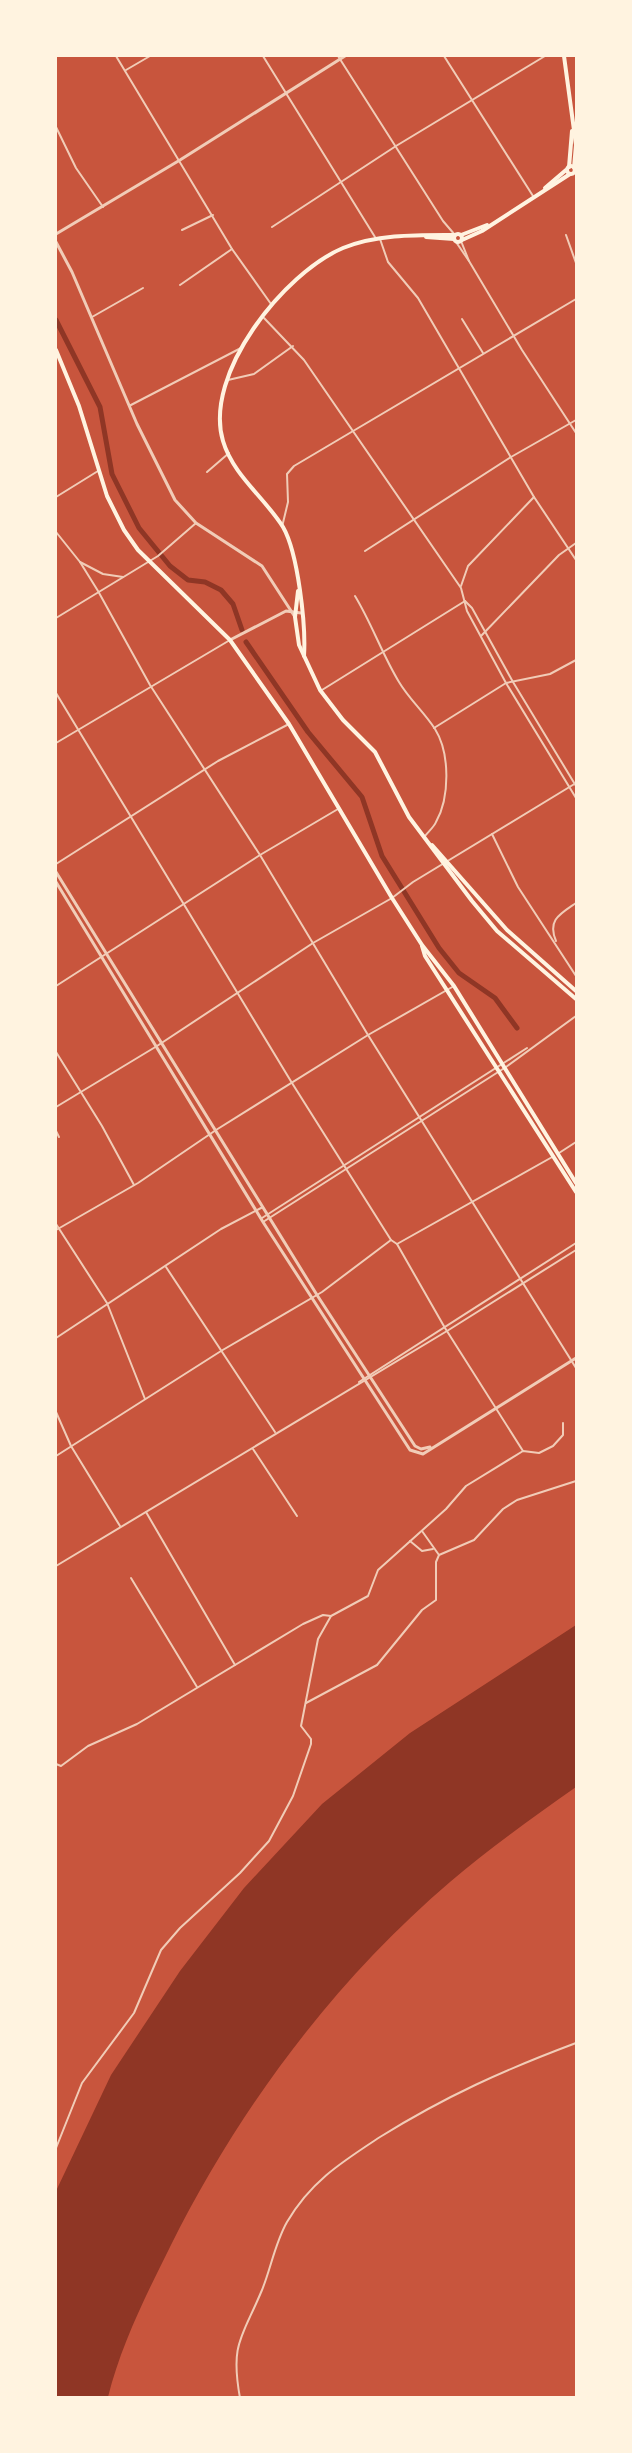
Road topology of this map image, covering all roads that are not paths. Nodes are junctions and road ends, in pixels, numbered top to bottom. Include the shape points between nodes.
1 (116, 56) edge
2 (150, 56) edge
3 (263, 56) edge
4 (345, 56) edge
5 (444, 56) edge
6 (545, 56) edge
7 (564, 56) edge
8 (339, 57) edge
9 (126, 70) junction
10 (286, 92) junction
11 (471, 99) junction
12 (573, 115) junction
13 (56, 127) edge
14 (576, 145) edge
15 (396, 146) junction
16 (180, 160) junction
17 (572, 170) edge
18 (342, 181) junction
19 (533, 196) junction
20 (103, 207) junction
21 (213, 215) junction
22 (272, 227) dead end
23 (182, 230) dead end
24 (56, 234) edge
25 (566, 235) dead end
26 (377, 237) junction
27 (458, 238) junction
28 (56, 242) edge
29 (232, 249) junction
30 (576, 263) edge
31 (180, 285) dead end
32 (142, 288) dead end
33 (576, 299) edge
34 (271, 304) junction
35 (262, 316) junction
36 (92, 317) junction
37 (462, 319) dead end
38 (514, 336) junction
39 (244, 346) junction
40 (293, 346) junction
41 (56, 350) edge
42 (483, 353) junction
43 (458, 368) junction
44 (228, 380) junction
45 (129, 406) junction
46 (576, 420) edge
47 (570, 424) junction
48 (354, 431) junction
49 (576, 433) edge
50 (229, 453) junction
51 (512, 457) junction
52 (98, 471) junction
53 (207, 472) dead end
54 (56, 497) edge
55 (534, 497) junction
56 (414, 519) junction
57 (196, 523) junction
58 (282, 526) junction
59 (56, 532) edge
60 (576, 543) edge
61 (568, 547) junction
62 (365, 551) dead end
63 (576, 560) edge
64 (150, 561) junction
65 (80, 562) junction
66 (125, 576) junction
67 (299, 585) junction
68 (461, 588) junction
69 (98, 591) junction
70 (356, 596) dead end
71 (465, 601) junction
72 (293, 611) junction
73 (301, 613) junction
74 (56, 618) edge
75 (485, 632) junction
76 (481, 636) junction
77 (230, 640) junction
78 (385, 652) junction
79 (304, 656) junction
80 (576, 660) edge
81 (513, 682) junction
82 (506, 683) junction
83 (150, 685) junction
84 (320, 690) junction
85 (56, 693) edge
86 (289, 723) junction
87 (434, 728) junction
88 (78, 729) junction
89 (549, 741) junction
90 (56, 743) edge
91 (544, 744) junction
92 (203, 771) junction
93 (576, 784) edge
94 (569, 787) junction
95 (576, 798) edge
96 (338, 809) junction
97 (130, 817) junction
98 (492, 834) junction
99 (424, 837) junction
100 (260, 855) junction
101 (446, 863) junction
102 (56, 864) edge
103 (56, 872) edge
104 (56, 882) edge
105 (392, 898) junction
106 (576, 903) edge
107 (183, 904) junction
108 (313, 943) junction
109 (422, 945) junction
110 (558, 946) junction
111 (532, 952) junction
112 (106, 954) junction
113 (101, 957) junction
114 (528, 957) junction
115 (576, 976) edge
116 (56, 986) edge
117 (454, 986) junction
118 (448, 990) junction
119 (576, 991) edge
120 (238, 994) junction
121 (576, 999) edge
122 (576, 1016) edge
123 (368, 1035) junction
124 (161, 1042) junction
125 (535, 1044) junction
126 (157, 1046) junction
127 (56, 1052) edge
128 (502, 1062) junction
129 (506, 1067) junction
130 (498, 1068) junction
131 (292, 1083) junction
132 (188, 1086) junction
133 (183, 1089) junction
134 (80, 1092) junction
135 (56, 1107) edge
136 (420, 1116) junction
137 (423, 1120) junction
138 (216, 1130) junction
139 (56, 1131) edge
140 (211, 1135) junction
141 (59, 1137) dead end
142 (576, 1142) edge
143 (557, 1154) junction
144 (346, 1168) junction
145 (576, 1183) edge
146 (134, 1185) junction
147 (576, 1192) edge
148 (473, 1200) junction
149 (263, 1207) junction
150 (257, 1210) junction
151 (269, 1216) junction
152 (262, 1220) junction
153 (56, 1224) edge
154 (57, 1229) edge
155 (391, 1240) junction
156 (576, 1243) edge
157 (397, 1244) junction
158 (576, 1250) edge
159 (165, 1267) junction
160 (522, 1279) junction
161 (524, 1284) junction
162 (317, 1295) junction
163 (311, 1298) junction
164 (107, 1303) junction
165 (446, 1330) junction
166 (56, 1338) edge
167 (221, 1351) junction
168 (576, 1358) edge
169 (572, 1361) junction
170 (576, 1368) edge
171 (370, 1375) junction
172 (364, 1379) junction
173 (145, 1399) junction
174 (496, 1408) junction
175 (56, 1412) edge
176 (563, 1423) dead end
177 (275, 1432) junction
178 (71, 1446) junction
179 (432, 1447) junction
180 (253, 1449) junction
181 (523, 1451) junction
182 (56, 1456) edge
183 (576, 1481) edge
184 (146, 1512) junction
185 (297, 1516) dead end
186 (120, 1526) junction
187 (421, 1530) junction
188 (410, 1541) junction
189 (433, 1549) junction
190 (440, 1555) junction
191 (56, 1566) edge
192 (131, 1578) dead end
193 (331, 1616) junction
194 (235, 1665) junction
195 (196, 1687) junction
196 (305, 1704) junction
197 (56, 1764) edge
198 (576, 2043) edge
199 (56, 2148) edge
200 (240, 2397) edge

1 - 9 street
2 - 9 street
3 - 10 street
4 - 8 street
5 - 11 street
6 - 11 street
7 - 12 main road
8 - 10 street
8 - 15 street
9 - 16 street
10 - 16 street
10 - 18 street
11 - 15 street
11 - 19 street
12 - 14 main road
12 - 17 main road
13 - 20 street via 76,168
14 - 17 main road
15 - 18 street
15 - 27 street via 443,222
16 - 20 street
16 - 21 street
17 - 19 main road
18 - 22 street
18 - 26 street
19 - 27 main road via 491,224
20 - 24 street
21 - 23 street
21 - 29 street
25 - 30 street
26 - 27 main road
26 - 34 main road via 341,249 287,286
26 - 43 street via 388,262 418,298
27 - 38 street
28 - 36 street
29 - 31 street
29 - 34 street
32 - 36 street
33 - 38 street
34 - 35 main road
35 - 39 main road
35 - 40 street
36 - 45 street
37 - 42 street
38 - 42 street
38 - 47 street
39 - 44 main road
39 - 45 street
40 - 44 street via 254,374
40 - 48 street
41 - 52 main road via 79,406
42 - 43 street
43 - 48 street
43 - 51 street
44 - 50 main road via 220,419
45 - 57 street via 166,485
46 - 47 street
47 - 49 street
47 - 51 street
48 - 56 street
48 - 58 street via 289,470
50 - 53 street
50 - 58 main road
51 - 55 street
51 - 56 street
52 - 54 street
52 - 64 main road via 117,519
55 - 61 street
55 - 68 street via 468,566
56 - 62 street
56 - 68 street
57 - 64 street
57 - 72 street via 262,566
58 - 67 main road via 291,545
59 - 65 street
60 - 61 street
61 - 63 street
61 - 75 street
64 - 66 street
64 - 77 main road
65 - 66 street via 103,574
65 - 69 street
66 - 69 street
67 - 72 main road
67 - 73 main road
68 - 71 street
69 - 74 street
69 - 83 street
70 - 78 street
71 - 75 street
71 - 76 street
71 - 78 street
72 - 73 street
72 - 77 street
72 - 79 main road
73 - 79 main road
75 - 76 street
75 - 81 street
76 - 82 street
77 - 83 street
77 - 86 main road
78 - 84 street
78 - 87 street via 408,696
79 - 84 main road
80 - 81 street via 550,674
81 - 82 street
81 - 89 street
82 - 87 street
82 - 91 street
83 - 88 street
83 - 92 street
84 - 99 main road via 375,752 409,817
85 - 88 street
86 - 92 street
86 - 96 main road
87 - 99 street via 445,764 445,785 437,820
88 - 90 street
88 - 97 street
89 - 91 street
89 - 93 street
91 - 94 street
92 - 97 street
92 - 100 street
93 - 94 street
94 - 95 street
94 - 98 street
96 - 100 street
96 - 105 main road
97 - 102 street
97 - 107 street
98 - 101 street
98 - 110 street via 518,887
99 - 101 main road
100 - 107 street
100 - 108 street
101 - 105 street
101 - 111 main road via 494,917
101 - 114 main road via 490,923
103 - 112 street
104 - 113 street
105 - 108 street
105 - 109 main road
106 - 110 street via 552,923
107 - 112 street
107 - 120 street
108 - 120 street
108 - 123 street
109 - 117 main road
109 - 118 main road
110 - 115 street
111 - 114 main road
111 - 119 main road
112 - 113 street
112 - 124 street
113 - 116 street
113 - 126 street
114 - 121 main road
117 - 118 street
117 - 128 main road
118 - 123 street
118 - 130 main road
120 - 124 street
120 - 131 street
122 - 125 street
123 - 131 street
123 - 136 street
124 - 126 street
124 - 132 street
125 - 128 street
125 - 129 street
126 - 133 street
126 - 134 street
127 - 134 street
128 - 129 main road
128 - 130 street
129 - 130 street
129 - 143 main road
130 - 136 street
130 - 137 street
130 - 143 main road
131 - 138 street
131 - 144 street
132 - 133 street
132 - 138 street
133 - 140 street
134 - 135 street
134 - 146 street
136 - 137 street
136 - 144 street
137 - 144 street
137 - 148 street
138 - 140 street
138 - 149 street
139 - 141 street
140 - 146 street
140 - 150 street
142 - 143 street
143 - 145 main road
143 - 147 main road
143 - 148 street
144 - 151 street
144 - 155 street
146 - 154 street
148 - 157 street
148 - 160 street
149 - 150 street
149 - 151 street
150 - 152 street
150 - 159 street
151 - 152 street
151 - 162 street
152 - 163 street
153 - 154 street
154 - 164 street
155 - 157 street
155 - 162 street
156 - 160 street
157 - 165 street
158 - 161 street
159 - 164 street
159 - 167 street
160 - 161 street
160 - 165 street
161 - 165 street
161 - 169 street
162 - 163 street
162 - 171 street
163 - 167 street
163 - 172 street
164 - 166 street
164 - 173 street
165 - 171 street
165 - 174 street
167 - 173 street
167 - 177 street
168 - 169 street
169 - 170 street
169 - 174 street
171 - 172 street
171 - 179 street via 415,1446
172 - 177 street
172 - 179 street via 410,1450 423,1454
173 - 178 street
174 - 179 street
174 - 181 street
175 - 178 street
176 - 181 street via 563,1436 553,1446 539,1453
177 - 180 street
178 - 182 street
178 - 186 street
180 - 184 street
180 - 185 street
181 - 187 street via 466,1486
183 - 190 street via 517,1500 474,1540
184 - 186 street
184 - 194 street
186 - 191 street
187 - 188 street
187 - 189 street
188 - 189 street via 422,1551
188 - 193 street via 378,1570 368,1596
189 - 190 street
190 - 196 street via 436,1562 436,1600 422,1610 376,1665
192 - 195 street
193 - 194 street via 313,1618
193 - 196 street via 318,1639
194 - 195 street
195 - 197 street via 137,1724 88,1746 61,1766
196 - 199 street via 301,1726 311,1744 298,1785 275,1831 240,1873 161,1950 134,2013 82,2083
198 - 200 street via 488,2077 329,2170 287,2223 263,2288 238,2339 235,2372

